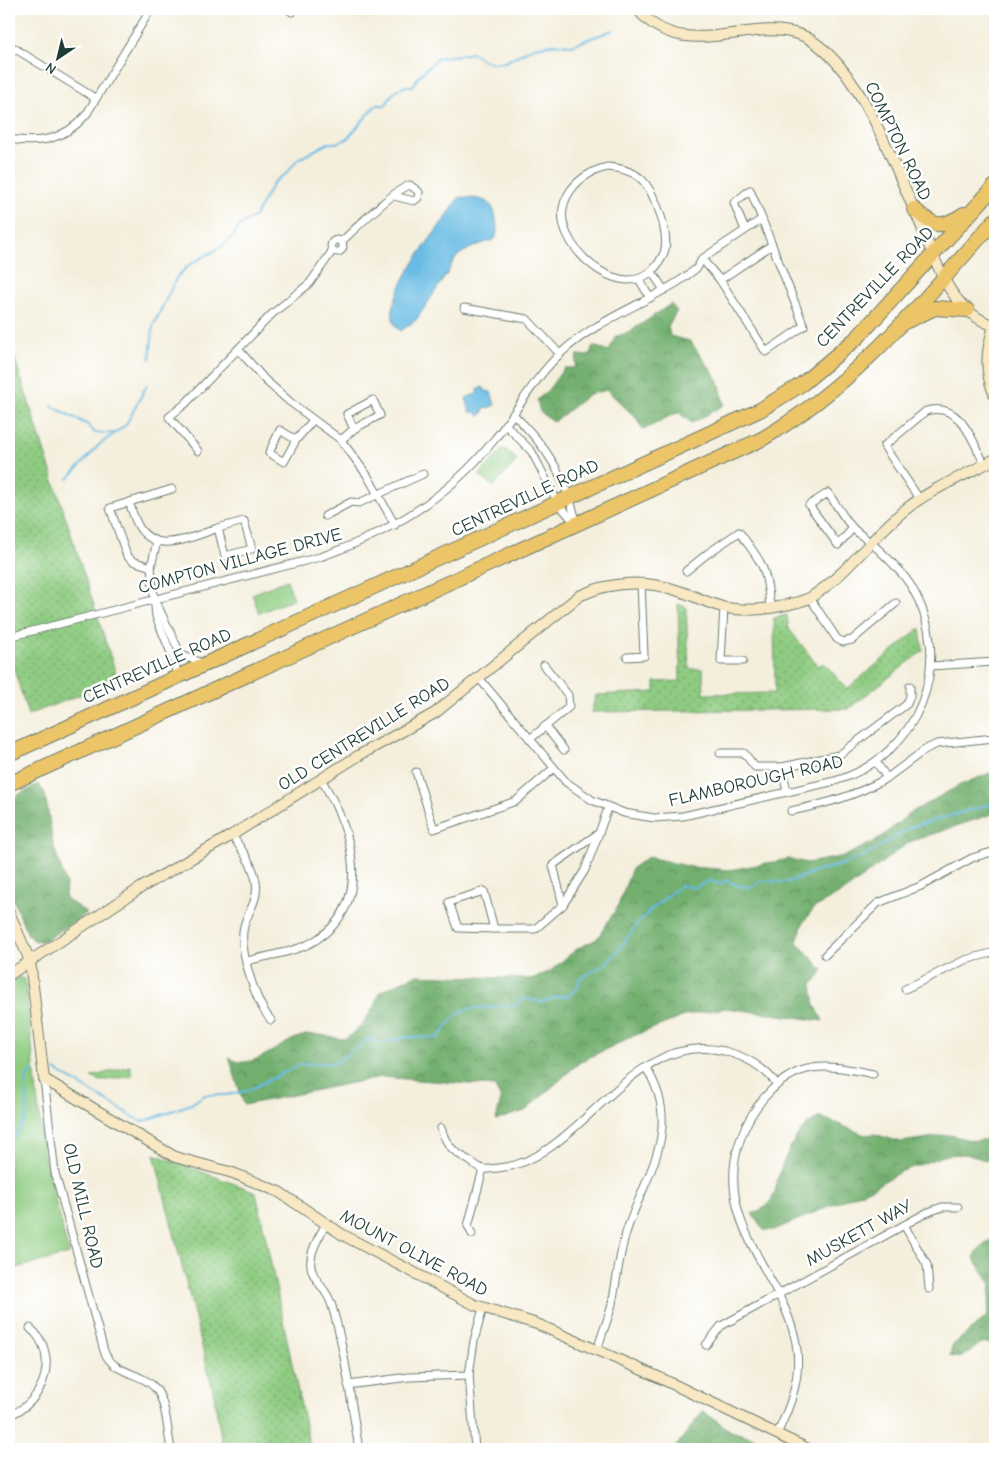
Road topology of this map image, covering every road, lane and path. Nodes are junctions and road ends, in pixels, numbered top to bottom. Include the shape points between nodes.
1 (151, 9) edge
2 (637, 9) edge
3 (9, 45) edge
4 (95, 98) junction
5 (9, 139) edge
6 (995, 186) edge
7 (394, 196) dead end
8 (979, 204) junction
9 (914, 209) junction
10 (762, 219) junction
11 (995, 220) edge
12 (745, 230) junction
13 (772, 245) junction
14 (933, 254) junction
15 (702, 259) junction
16 (652, 272) junction
17 (639, 278) junction
18 (943, 278) junction
19 (720, 280) junction
20 (664, 290) junction
21 (650, 298) junction
22 (464, 308) dead end
23 (967, 310) junction
24 (902, 324) junction
25 (995, 326) edge
26 (239, 350) junction
27 (560, 354) junction
28 (995, 396) edge
29 (513, 414) junction
30 (313, 420) junction
31 (505, 424) junction
32 (354, 429) junction
33 (296, 440) junction
34 (341, 440) junction
35 (198, 450) dead end
36 (995, 459) edge
37 (985, 464) junction
38 (423, 474) dead end
39 (172, 489) dead end
40 (376, 494) junction
41 (920, 500) junction
42 (564, 501) junction
43 (129, 502) junction
44 (325, 516) dead end
45 (395, 525) junction
46 (577, 525) junction
47 (218, 528) junction
48 (853, 528) junction
49 (157, 541) junction
50 (870, 542) junction
51 (151, 567) junction
52 (686, 571) dead end
53 (641, 584) junction
54 (810, 598) junction
55 (155, 600) junction
56 (896, 604) dead end
57 (724, 607) junction
58 (770, 608) junction
59 (9, 637) edge
60 (627, 657) dead end
61 (743, 662) dead end
62 (995, 662) edge
63 (205, 664) junction
64 (544, 665) dead end
65 (931, 666) junction
66 (175, 678) junction
67 (480, 678) junction
68 (910, 686) dead end
69 (545, 726) junction
70 (994, 738) dead end
71 (530, 739) junction
72 (564, 750) dead end
73 (720, 753) dead end
74 (9, 754) edge
75 (876, 762) junction
76 (782, 767) junction
77 (554, 768) junction
78 (416, 772) dead end
79 (887, 778) junction
80 (321, 779) junction
81 (9, 784) edge
82 (787, 792) junction
83 (608, 808) junction
84 (791, 811) dead end
85 (599, 833) junction
86 (232, 835) junction
87 (995, 851) edge
88 (563, 905) junction
89 (9, 912) edge
90 (494, 930) junction
91 (995, 952) edge
92 (825, 955) dead end
93 (30, 961) junction
94 (247, 961) junction
95 (9, 974) edge
96 (905, 989) dead end
97 (271, 1020) dead end
98 (646, 1068) junction
99 (873, 1074) dead end
100 (44, 1079) junction
101 (777, 1084) junction
102 (441, 1128) dead end
103 (483, 1169) junction
104 (958, 1207) dead end
105 (326, 1224) junction
106 (904, 1225) junction
107 (472, 1234) dead end
108 (929, 1289) dead end
109 (778, 1295) junction
110 (483, 1308) junction
111 (30, 1328) dead end
112 (706, 1345) dead end
113 (597, 1352) junction
114 (468, 1375) junction
115 (348, 1385) junction
116 (9, 1415) edge
117 (777, 1434) junction
118 (171, 1449) edge
119 (358, 1449) edge
120 (475, 1449) edge
121 (808, 1449) edge

1 - 4 street
2 - 9 street, COMPTON ROAD via 658,28 686,37 775,31 810,39 839,65 864,101
3 - 4 street
4 - 5 street via 75,126 56,138 34,142
6 - 8 highway, CENTREVILLE ROAD
7 - 26 street via 342,241 342,250 333,250 310,283 272,314
8 - 9 highway via 944,225 928,221
8 - 14 highway, CENTREVILLE ROAD
9 - 14 street, COMPTON ROAD
10 - 12 street, COMPTON VILLAGE DRIVE
10 - 12 street via 750,190 734,204
10 - 13 street
11 - 18 highway
12 - 15 street, COMPTON VILLAGE DRIVE
13 - 19 street
13 - 19 street via 804,326 766,352
14 - 18 street, COMPTON ROAD
14 - 42 highway, CENTREVILLE ROAD via 858,337 802,384 749,416
15 - 19 street
15 - 20 street, COMPTON VILLAGE DRIVE via 697,268
16 - 17 street
16 - 17 street via 666,251 666,237 652,192 641,178 626,169 595,169 581,177 568,193 563,212 566,233 602,273 628,281
16 - 20 street
17 - 21 street
18 - 23 street, COMPTON ROAD
18 - 24 highway
20 - 21 street, COMPTON VILLAGE DRIVE
21 - 27 street, COMPTON VILLAGE DRIVE via 589,332
22 - 27 street via 527,319
23 - 24 highway via 934,309
23 - 25 street, COMPTON ROAD
24 - 46 highway via 854,373 783,427
25 - 28 street, COMPTON ROAD via 988,346 987,366
26 - 30 street via 269,383
26 - 35 street via 169,416
27 - 29 street, COMPTON VILLAGE DRIVE
29 - 31 street, COMPTON VILLAGE DRIVE
29 - 42 street via 544,445
30 - 33 street
30 - 34 street
31 - 42 street via 523,441
31 - 45 street, COMPTON VILLAGE DRIVE via 485,452 450,487
32 - 32 street via 347,414 372,400 380,415
32 - 34 street
33 - 33 street via 284,462 269,453 280,430
34 - 40 street
36 - 37 street, OLD CENTREVILLE ROAD
37 - 41 street, OLD CENTREVILLE ROAD
37 - 41 street via 957,416 944,409 926,411 884,446
38 - 40 street
39 - 43 street
40 - 44 street via 359,504 351,502
40 - 45 street
41 - 50 street, OLD CENTREVILLE ROAD
42 - 46 street
42 - 46 street
42 - 63 highway, CENTREVILLE ROAD
43 - 49 street via 140,529
43 - 51 street via 110,508 122,548 133,561
45 - 55 street, COMPTON VILLAGE DRIVE via 354,546 320,557
46 - 81 highway
47 - 47 street via 244,521 252,549 225,556
47 - 49 street via 166,542
48 - 48 street, FLAMBOROUGH ROAD via 838,545 809,506 828,493
48 - 50 street, FLAMBOROUGH ROAD
49 - 51 street
50 - 54 street, OLD CENTREVILLE ROAD via 844,571
50 - 65 street, FLAMBOROUGH ROAD via 901,572 919,600 929,635
51 - 55 street
52 - 58 street via 739,532 759,559 767,577
53 - 57 street, OLD CENTREVILLE ROAD via 681,591
53 - 60 street via 644,656
53 - 67 street, OLD CENTREVILLE ROAD via 607,586 579,596
54 - 56 street via 836,639 843,642 852,640
54 - 58 street, OLD CENTREVILLE ROAD
55 - 59 street, COMPTON VILLAGE DRIVE
55 - 63 street via 181,655
55 - 66 street via 156,617 176,665
57 - 58 street, OLD CENTREVILLE ROAD
57 - 61 street via 721,661
62 - 65 street
63 - 66 highway, CENTREVILLE ROAD
64 - 69 street via 568,695 569,706
65 - 75 street, FLAMBOROUGH ROAD via 921,706 908,730
66 - 74 highway, CENTREVILLE ROAD
67 - 71 street, FLAMBOROUGH ROAD
67 - 80 street, OLD CENTREVILLE ROAD via 436,713
68 - 76 street via 907,704 839,755
69 - 71 street
69 - 72 street
70 - 79 street via 937,744
71 - 77 street, FLAMBOROUGH ROAD
73 - 76 street via 744,753 755,767
75 - 79 street
75 - 82 street, FLAMBOROUGH ROAD via 844,778
76 - 82 street
77 - 78 street via 516,801 434,829
77 - 83 street, FLAMBOROUGH ROAD via 579,792
79 - 84 street via 860,793
80 - 86 street, OLD CENTREVILLE ROAD
80 - 94 street via 340,811 351,850 354,872 349,899 334,924 316,940 292,950
82 - 83 street, FLAMBOROUGH ROAD via 669,818 640,816
83 - 85 street
85 - 88 street via 586,870
85 - 88 street via 553,865
86 - 93 street, OLD CENTREVILLE ROAD via 142,886
86 - 94 street via 250,864 256,884 255,901 243,934
87 - 92 street via 972,858 921,886 878,903
88 - 90 street via 536,929
89 - 93 street, OLD MILL ROAD
90 - 90 street via 458,928 448,902 484,891
91 - 96 street via 965,960
93 - 95 street, OLD CENTREVILLE ROAD
93 - 100 street, OLD MILL ROAD
94 - 97 street via 258,1002
98 - 101 street via 679,1052 711,1049 752,1061
98 - 103 street via 616,1088 545,1150 508,1167
98 - 113 street via 662,1112 661,1142 626,1234 611,1307
99 - 101 street via 838,1066 820,1066 799,1072
100 - 105 street, MOUNT OLIVE ROAD via 175,1157 269,1186
100 - 118 street, OLD MILL ROAD via 55,1173 106,1358 156,1389
101 - 109 street via 758,1105 745,1128 736,1156 733,1182 742,1227
102 - 103 street via 445,1143
103 - 107 street via 468,1226
104 - 106 street, MUSKETT WAY via 938,1208
105 - 110 street, MOUNT OLIVE ROAD
105 - 115 street via 310,1260 314,1277 331,1302
106 - 108 street via 927,1266
106 - 109 street, MUSKETT WAY
109 - 112 street, MUSKETT WAY via 721,1326
109 - 117 street via 792,1328 797,1364 792,1399
110 - 113 street, MOUNT OLIVE ROAD via 537,1324
110 - 114 street
111 - 116 street via 42,1346 45,1377 34,1400
113 - 117 street, MOUNT OLIVE ROAD via 656,1376
114 - 115 street via 409,1377
114 - 120 street
115 - 119 street
117 - 121 street, MOUNT OLIVE ROAD

